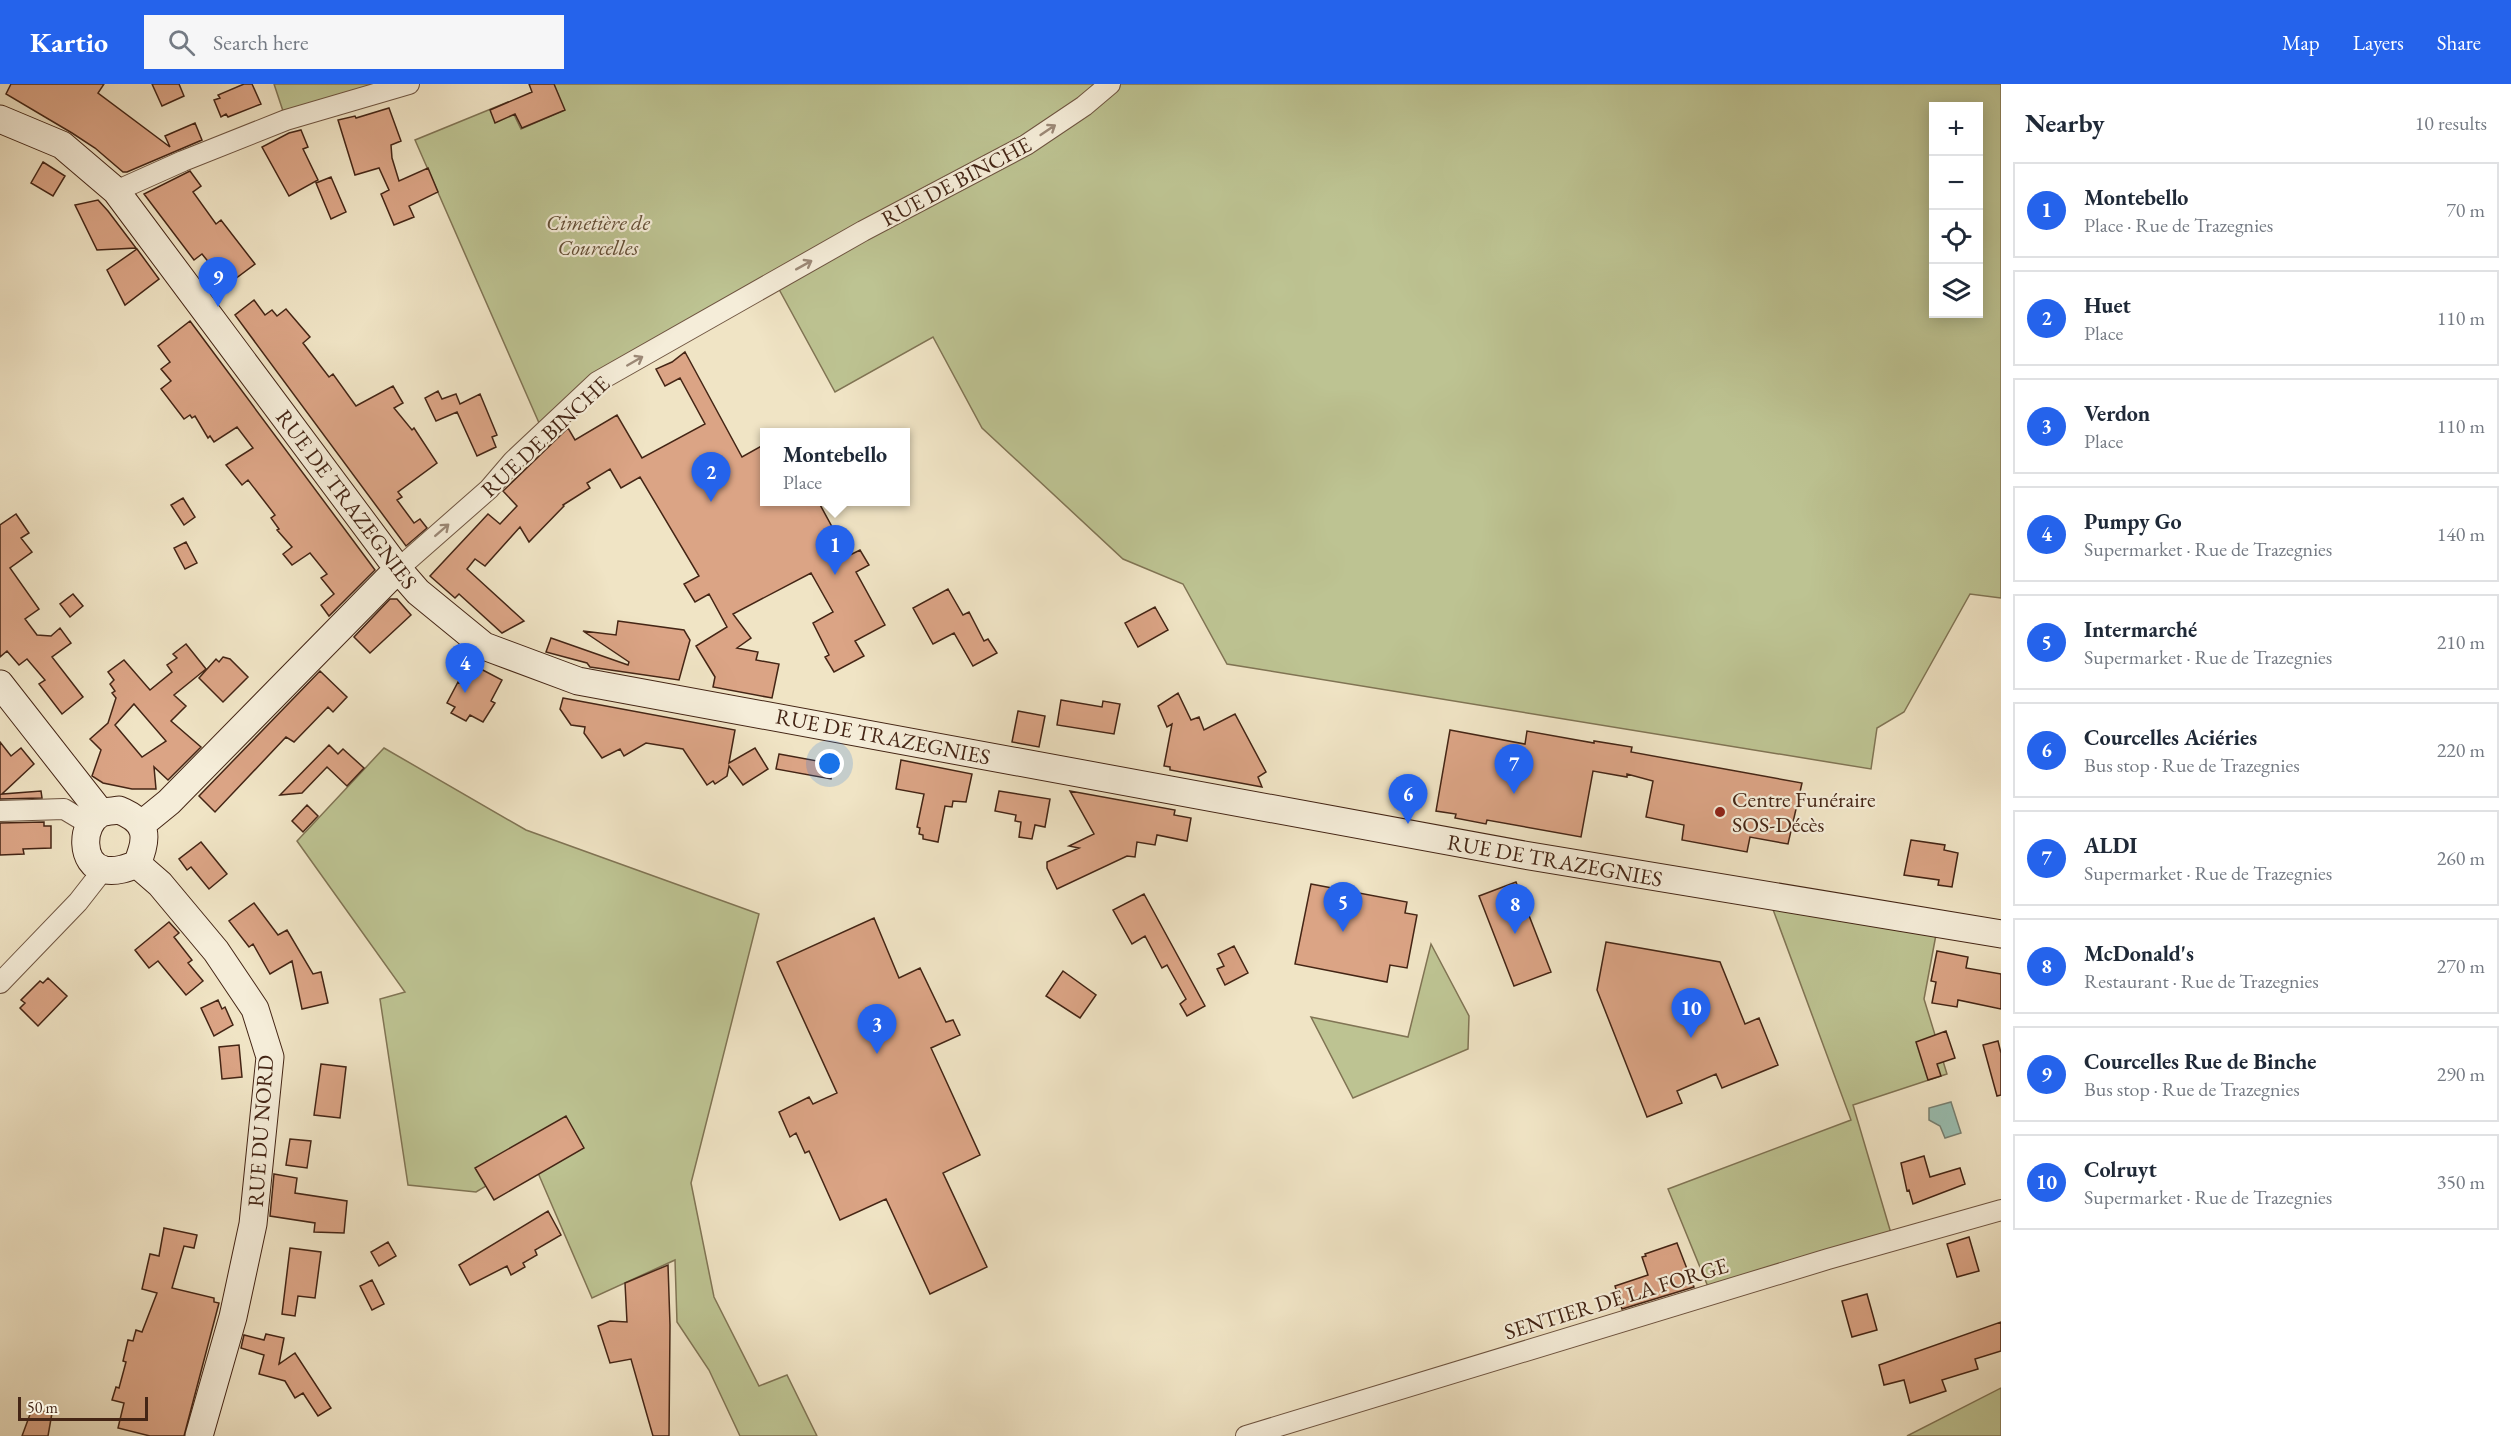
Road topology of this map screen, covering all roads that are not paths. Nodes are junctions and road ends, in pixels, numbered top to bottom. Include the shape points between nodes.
1 (409, 84) edge
2 (1110, 84) edge
3 (0, 119) edge
4 (116, 190) junction
5 (398, 569) junction
6 (0, 684) edge
7 (0, 811) edge
8 (95, 819) junction
9 (142, 824) junction
10 (137, 864) junction
11 (103, 870) junction
12 (2001, 934) edge
13 (0, 983) edge
14 (2001, 1210) edge
15 (199, 1436) edge
16 (1246, 1436) edge

1 - 4 street via 286,120
5 -> 2 street, RUE DE BINCHE via 489,489 597,382 863,231 1026,145
3 - 4 main road, RUE DE TRAZEGNIES via 62,145
4 - 5 main road, RUE DE TRAZEGNIES
5 - 9 main road, RUE DE BINCHE via 169,802
5 - 12 main road, RUE DE TRAZEGNIES via 417,592 484,646 578,681 1536,857
6 - 8 main road
7 - 8 street via 64,809
8 - 9 main road via 120,810
8 - 11 main road via 85,840 91,859
9 - 10 main road via 146,845
10 - 11 main road
10 - 15 main road, RUE DU NORD via 160,884 216,951 255,1009 270,1057 253,1224 233,1317
11 - 13 street via 78,902
14 - 16 street, SENTIER DE LA FORGE

